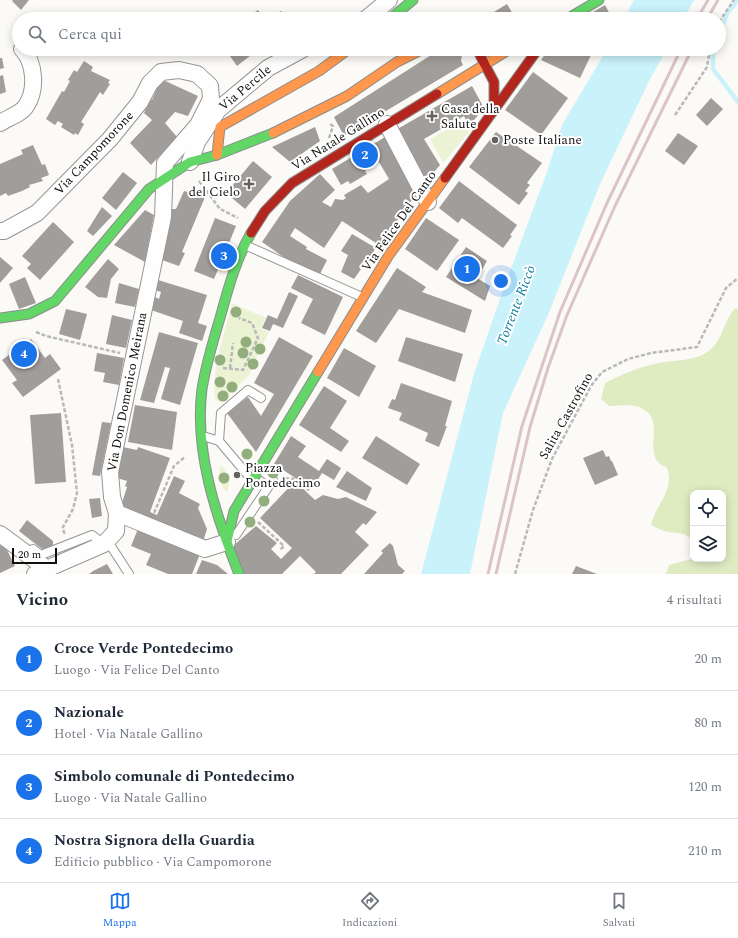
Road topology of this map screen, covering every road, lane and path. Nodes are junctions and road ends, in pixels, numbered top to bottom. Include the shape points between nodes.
1 (389, 0) edge
2 (413, 0) edge
3 (599, 0) edge
4 (734, 0) edge
5 (374, 12) edge
6 (398, 12) edge
7 (579, 12) edge
8 (726, 12) edge
9 (26, 56) edge
10 (290, 56) edge
11 (339, 56) edge
12 (410, 56) edge
13 (480, 56) edge
14 (497, 56) edge
15 (533, 56) edge
16 (709, 56) edge
17 (484, 63) junction
18 (494, 108) junction
19 (675, 115) dead end
20 (325, 120) dead end
21 (0, 123) edge
22 (387, 124) junction
23 (328, 140) dead end
24 (217, 155) junction
25 (190, 162) junction
26 (164, 179) junction
27 (199, 181) dead end
28 (428, 202) junction
29 (239, 219) dead end
30 (0, 231) edge
31 (243, 244) junction
32 (738, 278) edge
33 (363, 297) junction
34 (234, 316) dead end
35 (0, 318) edge
36 (239, 318) junction
37 (237, 324) dead end
38 (32, 330) dead end
39 (234, 338) dead end
40 (123, 354) dead end
41 (217, 367) dead end
42 (230, 368) junction
43 (58, 379) dead end
44 (261, 398) dead end
45 (200, 435) junction
46 (220, 441) junction
47 (187, 456) dead end
48 (260, 469) junction
49 (285, 478) dead end
50 (252, 481) junction
51 (212, 491) junction
52 (310, 491) dead end
53 (228, 508) junction
54 (117, 513) junction
55 (154, 513) dead end
56 (256, 520) dead end
57 (7, 535) edge
58 (67, 535) dead end
59 (105, 542) junction
60 (228, 544) junction
61 (280, 550) dead end
62 (49, 571) edge
63 (129, 574) edge
64 (239, 574) edge
65 (515, 574) edge

1 - 5 street
2 - 6 main road
3 - 7 main road
4 - 8 path
9 - 21 street via 33,80 31,95 26,107
10 - 25 street, Via Percile via 268,68 218,110 197,142
11 - 24 main road via 319,71 220,126
12 - 24 main road via 347,96 261,139
13 - 17 main road
14 - 17 main road, Via Natale Gallino
15 - 18 main road, Via Felice Del Canto
16 - 19 path via 707,67
17 - 18 main road via 494,82
17 - 22 main road, Via Natale Gallino
18 - 28 main road, Via Felice Del Canto
20 - 23 path via 333,126
22 - 28 street
22 - 31 main road, Via Natale Gallino via 292,183 276,196
24 - 25 main road
25 - 26 main road
26 - 30 street, Via Campomorone via 165,163 198,125 211,99 210,86 197,74 179,70 161,72 150,83 140,102 110,139 37,213
26 - 35 main road via 149,189 55,301 44,309 23,317
26 - 54 street, Via Don Domenico Meirana via 163,217 110,472 112,497
27 - 29 path via 220,209
28 - 33 main road, Via Felice Del Canto via 389,255
31 - 33 lane
31 - 45 main road, Via Natale Gallino via 234,266 203,381
32 - 65 path, Salita Castrofino via 726,288 697,346 651,353 628,360 602,372 591,386 552,459 533,510
33 - 48 main road, Via Felice Del Canto via 327,351
34 - 36 path
36 - 37 path
36 - 42 path via 252,323 258,338 243,370
38 - 40 path via 46,336
39 - 42 path
41 - 42 path
43 - 58 path via 72,445 77,493 74,509 64,527 64,533
44 - 46 lane via 248,390 223,412
45 - 46 lane
45 - 51 main road via 203,463
46 - 50 lane
47 - 55 path via 174,466
48 - 50 main road, Via Felice Del Canto
48 - 60 lane via 273,480
49 - 52 path via 295,479
50 - 53 main road
51 - 53 lane
51 - 60 main road
53 - 60 main road
54 - 59 street via 116,531
54 - 60 street via 204,549
56 - 61 path via 284,546
57 - 59 lane via 41,555 92,535
57 - 62 street
59 - 62 street
59 - 63 lane
60 - 64 main road

